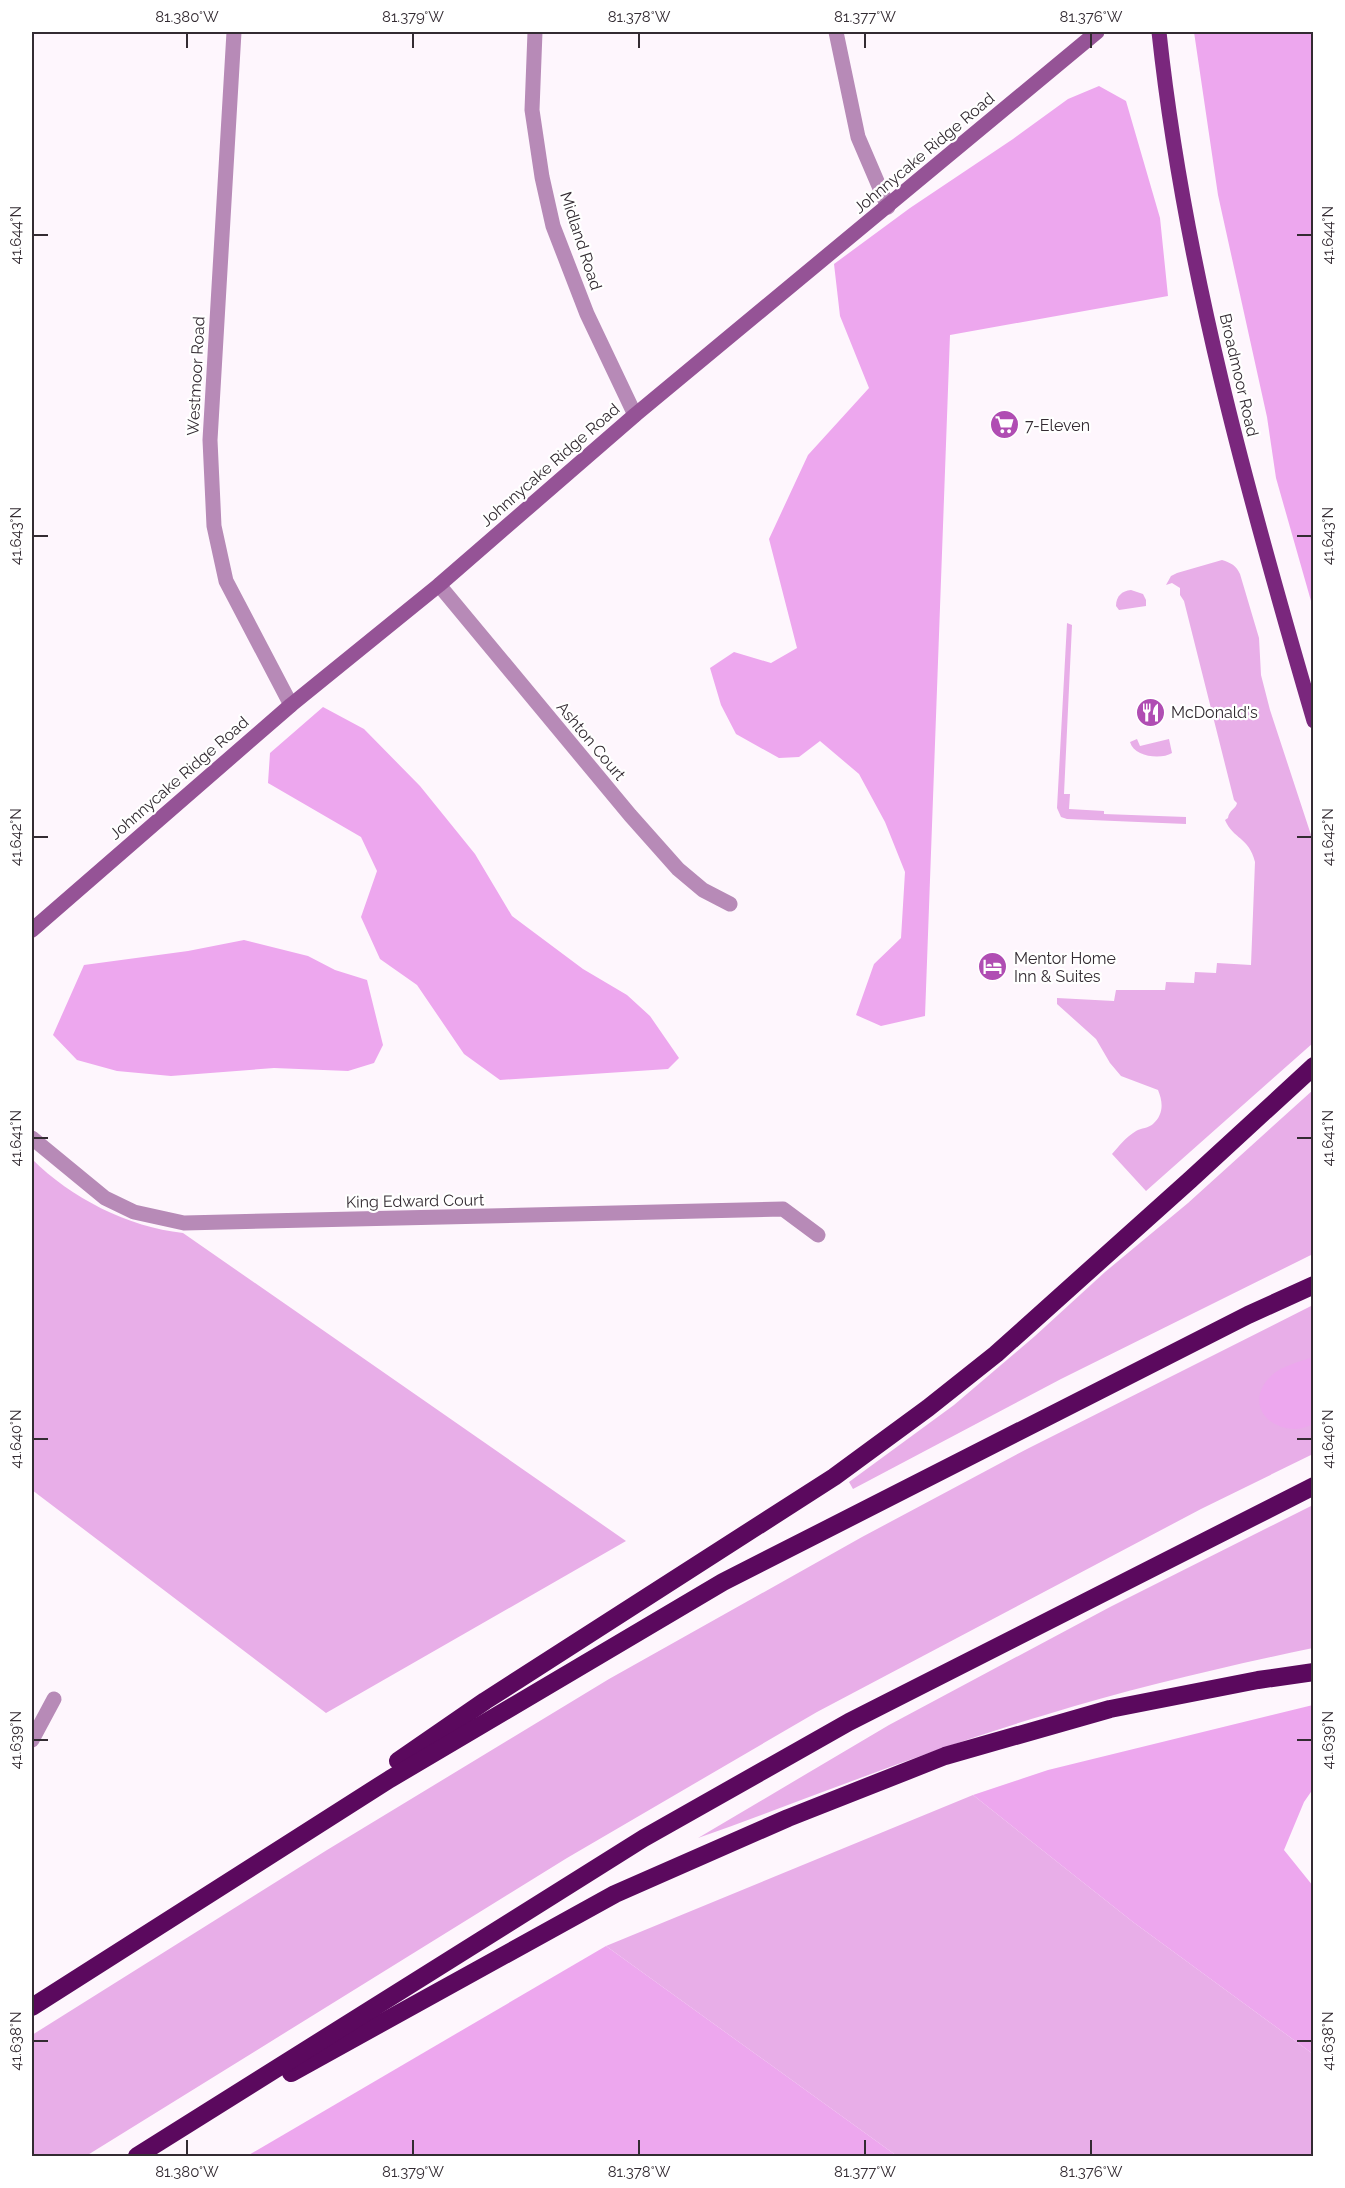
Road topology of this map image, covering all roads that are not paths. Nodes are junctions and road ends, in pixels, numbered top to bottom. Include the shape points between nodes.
1 (234, 32) edge
2 (535, 32) edge
3 (836, 32) edge
4 (1097, 32) edge
5 (1159, 32) edge
6 (888, 207) junction
7 (635, 415) junction
8 (439, 585) junction
9 (291, 705) junction
10 (1314, 721) edge
11 (730, 904) dead end
12 (32, 930) edge
13 (1314, 1066) edge
14 (32, 1138) edge
15 (818, 1235) dead end
16 (1314, 1285) edge
17 (1314, 1486) edge
18 (1314, 1672) edge
19 (54, 1699) dead end
20 (32, 1740) edge
21 (180, 1912) junction
22 (32, 2007) edge
23 (139, 2157) edge

1 - 9 street, Westmoor Road via 210,440 214,526 226,581
2 - 7 street, Midland Road via 532,110 553,226 587,314
3 - 6 street via 858,137
4 - 6 main road, Johnnycake Ridge Road
5 - 10 main road, Broadmoor Road via 1176,155 1205,310 1259,534
6 - 7 main road, Johnnycake Ridge Road
7 - 8 main road, Johnnycake Ridge Road
8 - 9 main road, Johnnycake Ridge Road
8 - 11 street, Ashton Court via 672,862 703,890
9 - 12 main road, Johnnycake Ridge Road
13 - 21 highway via 996,1354 896,1433 834,1477 484,1701
14 - 15 street, King Edward Court via 105,1198 134,1212 184,1223 783,1209
16 - 21 highway via 723,1582 390,1779
17 - 23 highway via 849,1722 644,1838
18 - 23 highway via 1110,1709 945,1756 788,1818 615,1894
19 - 20 street
21 - 22 highway

